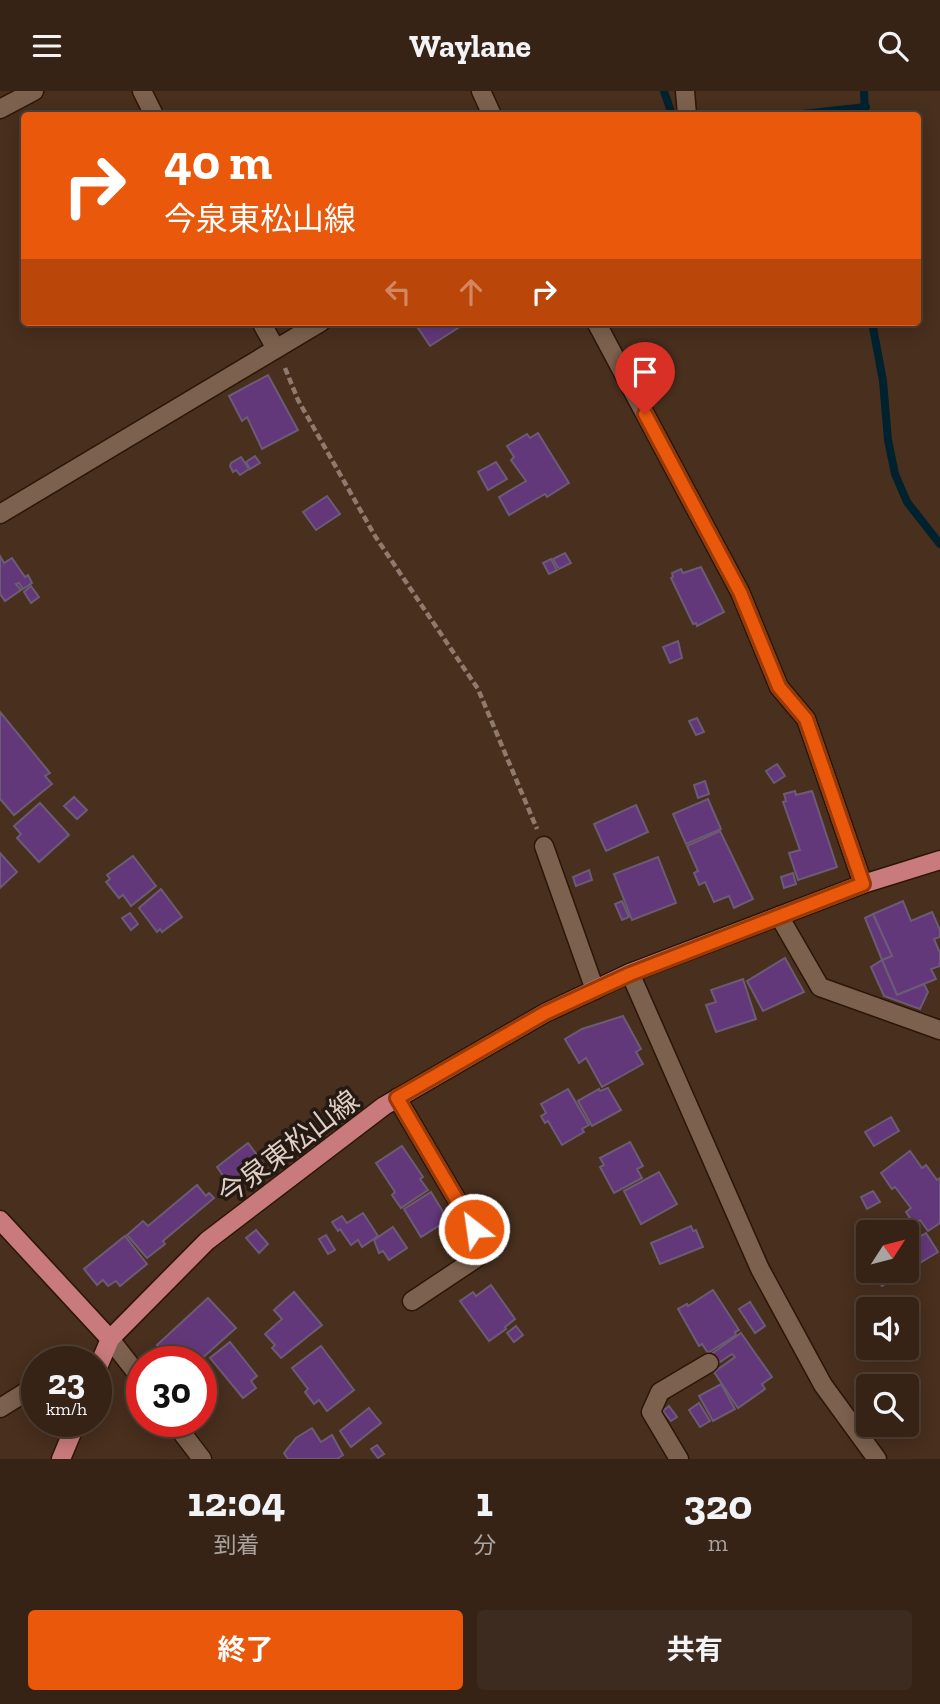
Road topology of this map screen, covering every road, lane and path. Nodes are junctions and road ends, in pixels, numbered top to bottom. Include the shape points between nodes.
1 (34, 91) edge
2 (142, 91) edge
3 (481, 91) edge
4 (685, 91) edge
5 (0, 109) edge
6 (152, 112) edge
7 (491, 112) edge
8 (687, 112) edge
9 (263, 326) edge
10 (314, 326) edge
11 (598, 326) edge
12 (276, 349) junction
13 (0, 514) edge
14 (544, 846) joint
15 (940, 860) edge
16 (863, 884) junction
17 (779, 916) junction
18 (630, 974) junction
19 (595, 989) junction
20 (940, 1030) edge
21 (397, 1098) junction
22 (0, 1220) edge
23 (412, 1301) dead end
24 (110, 1339) junction
25 (107, 1346) edge
26 (126, 1360) edge
27 (709, 1363) dead end
28 (21, 1395) edge
29 (0, 1408) edge
30 (70, 1437) edge
31 (185, 1437) edge
32 (61, 1459) edge
33 (202, 1459) edge
34 (679, 1459) edge
35 (877, 1459) edge

1 - 5 street
2 - 6 street
3 - 7 street
4 - 8 street
9 - 12 street
10 - 12 street
11 - 16 street via 740,592 779,687 806,719
12 - 13 street
12 - 14 path via 298,400 375,536 478,689
14 - 19 street
15 - 16 main road, 今泉東松山線
16 - 17 main road, 今泉東松山線
17 - 18 main road, 今泉東松山線
17 - 20 street via 820,987
18 - 19 main road, 今泉東松山線
18 - 35 street via 760,1269 823,1385
19 - 21 main road, 今泉東松山線
21 - 23 street via 487,1251
21 - 24 main road, 今泉東松山線 via 207,1241
22 - 24 main road
24 - 25 main road
24 - 26 street
27 - 34 street via 660,1392 651,1412
28 - 29 street
30 - 32 main road
31 - 33 street

